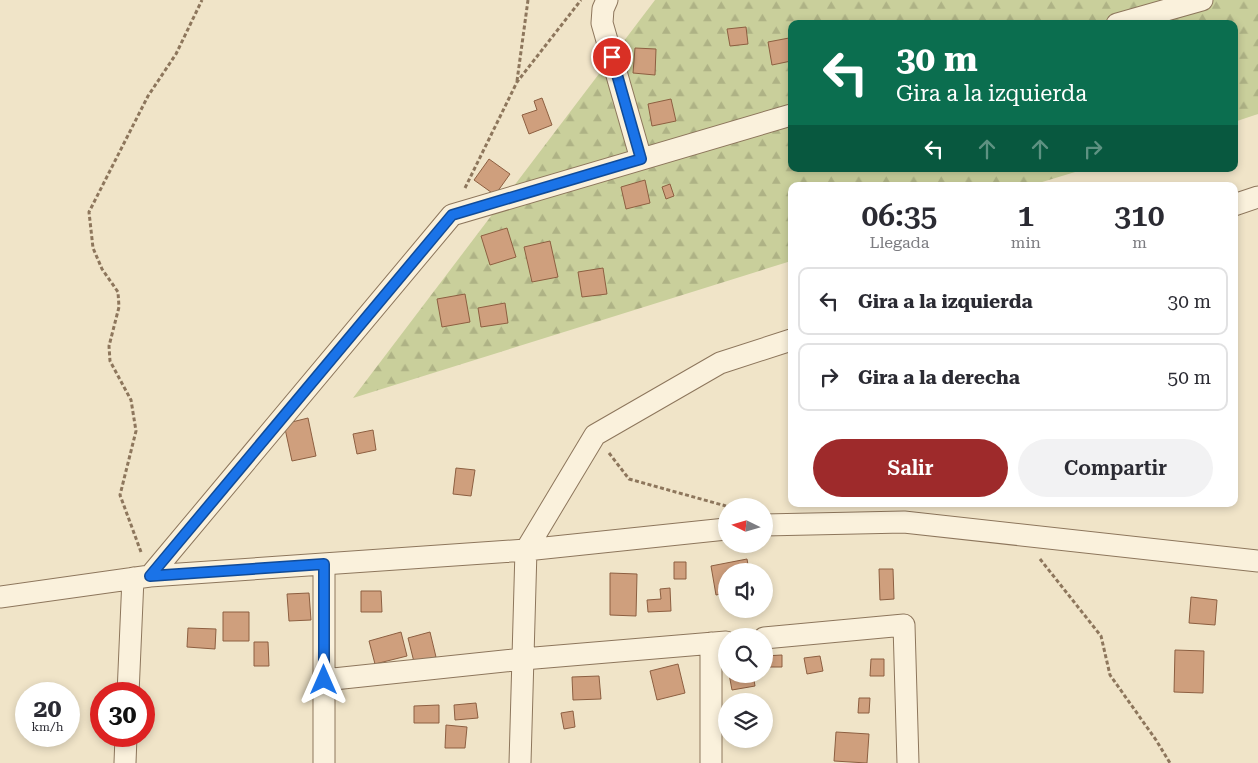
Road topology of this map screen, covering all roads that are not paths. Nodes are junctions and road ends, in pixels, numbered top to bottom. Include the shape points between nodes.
1 (607, 0) edge
2 (1202, 0) edge
3 (1131, 20) edge
4 (788, 116) edge
5 (641, 159) junction
6 (1258, 197) edge
7 (1238, 204) edge
8 (788, 341) edge
9 (773, 525) edge
10 (718, 530) edge
11 (526, 550) junction
12 (1258, 560) edge
13 (324, 564) junction
14 (141, 577) junction
15 (0, 597) edge
16 (773, 637) edge
17 (718, 643) edge
18 (718, 658) edge
19 (523, 659) junction
20 (324, 680) junction
21 (129, 682) edge
22 (126, 747) edge
23 (126, 763) edge
24 (324, 763) edge
25 (520, 763) edge
26 (711, 763) edge
27 (908, 763) edge

1 - 5 street via 602,9 602,23
2 - 3 street
4 - 5 street
5 - 14 street via 452,215
6 - 7 street
8 - 11 street via 720,363 595,435
9 - 12 street via 904,522
10 - 11 street
11 - 13 street
11 - 19 street
13 - 14 street
13 - 20 street
14 - 15 street
14 - 21 street
16 - 27 street via 904,625
17 - 19 street
18 - 26 street
19 - 20 street
19 - 25 street
20 - 24 street
22 - 23 street

